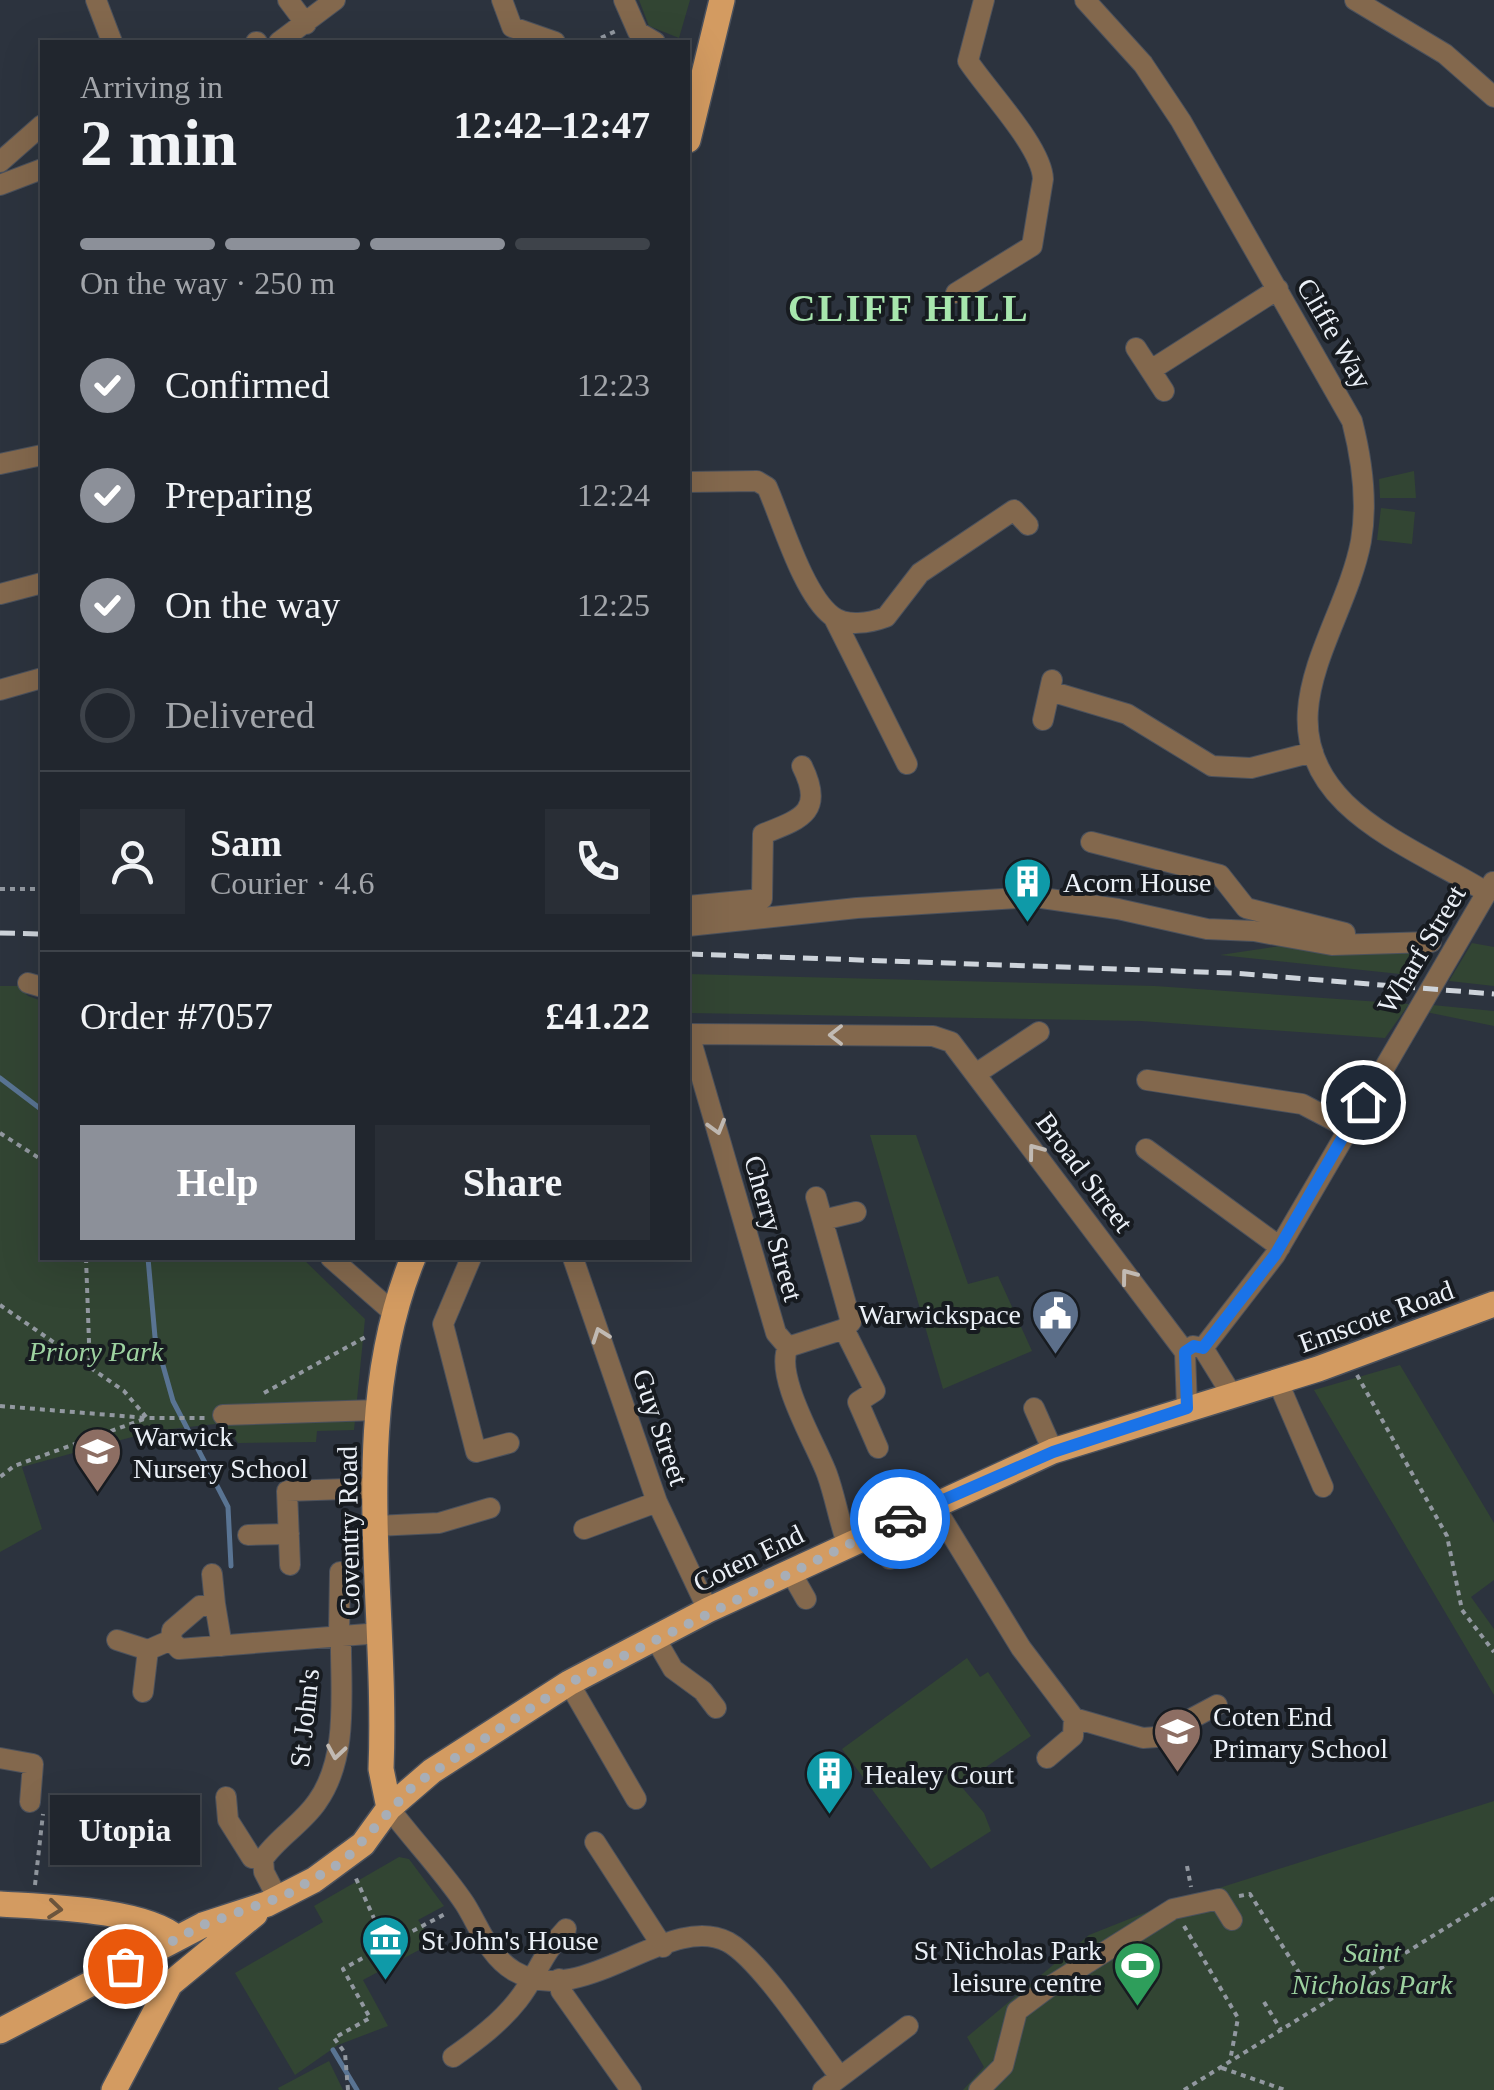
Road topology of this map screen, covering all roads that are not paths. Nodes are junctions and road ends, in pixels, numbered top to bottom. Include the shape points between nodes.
1 (96, 0) edge
2 (288, 0) edge
3 (335, 0) edge
4 (502, 0) edge
5 (722, 0) edge
6 (984, 0) edge
7 (1085, 0) edge
8 (1355, 0) edge
9 (626, 3) edge
10 (306, 24) junction
11 (111, 40) edge
12 (282, 40) edge
13 (549, 40) edge
14 (652, 40) edge
15 (697, 52) edge
16 (1494, 96) edge
17 (690, 120) edge
18 (40, 127) edge
19 (0, 162) edge
20 (40, 169) edge
21 (0, 185) edge
22 (1278, 289) junction
23 (956, 293) dead end
24 (1136, 348) dead end
25 (1151, 370) junction
26 (1164, 391) dead end
27 (40, 456) edge
28 (0, 464) edge
29 (690, 482) edge
30 (1028, 525) dead end
31 (40, 584) edge
32 (0, 594) edge
33 (834, 618) junction
34 (40, 679) edge
35 (0, 690) edge
36 (1043, 720) dead end
37 (1313, 752) junction
38 (907, 764) dead end
39 (802, 766) dead end
40 (1091, 842) dead end
41 (1490, 886) edge
42 (690, 906) edge
43 (690, 926) edge
44 (1431, 942) junction
45 (1455, 945) junction
46 (1039, 1032) dead end
47 (690, 1034) edge
48 (690, 1041) edge
49 (977, 1073) junction
50 (1147, 1080) dead end
51 (1348, 1128) junction
52 (1146, 1149) dead end
53 (816, 1197) dead end
54 (856, 1212) dead end
55 (823, 1220) junction
56 (1280, 1246) junction
57 (332, 1260) edge
58 (411, 1260) edge
59 (470, 1260) edge
60 (574, 1260) edge
61 (1494, 1304) edge
62 (396, 1314) junction
63 (844, 1329) junction
64 (788, 1346) junction
65 (1194, 1350) junction
66 (1278, 1382) junction
67 (1232, 1395) junction
68 (1034, 1408) dead end
69 (1187, 1408) junction
70 (378, 1410) junction
71 (223, 1414) dead end
72 (509, 1443) dead end
73 (878, 1448) dead end
74 (1053, 1452) junction
75 (1323, 1487) dead end
76 (376, 1488) junction
77 (657, 1498) junction
78 (933, 1504) junction
79 (490, 1508) dead end
80 (376, 1526) junction
81 (584, 1529) dead end
82 (874, 1531) junction
83 (289, 1534) junction
84 (248, 1535) dead end
85 (847, 1544) junction
86 (890, 1559) dead end
87 (290, 1565) dead end
88 (790, 1571) junction
89 (340, 1572) dead end
90 (212, 1574) dead end
91 (806, 1599) dead end
92 (215, 1604) junction
93 (708, 1610) junction
94 (380, 1632) junction
95 (656, 1638) junction
96 (117, 1640) dead end
97 (171, 1640) junction
98 (340, 1641) junction
99 (222, 1646) junction
100 (148, 1650) junction
101 (569, 1683) junction
102 (143, 1692) dead end
103 (1217, 1705) dead end
104 (716, 1708) dead end
105 (1074, 1718) junction
106 (0, 1758) edge
107 (1047, 1758) dead end
108 (226, 1797) dead end
109 (636, 1799) dead end
110 (30, 1802) road end
111 (388, 1808) junction
112 (595, 1842) dead end
113 (252, 1860) junction
114 (272, 1901) junction
115 (0, 1904) edge
116 (1232, 1920) dead end
117 (566, 1928) dead end
118 (178, 1938) junction
119 (662, 1948) junction
120 (177, 1977) junction
121 (530, 1977) junction
122 (559, 1979) junction
123 (3, 2024) edge
124 (908, 2026) dead end
125 (453, 2056) dead end
126 (832, 2084) edge
127 (114, 2090) edge
128 (631, 2090) edge
129 (979, 2090) edge

1 - 11 street
2 - 10 street
3 - 10 street
4 - 13 street via 512,27
5 - 15 main road
6 - 23 street via 968,61 1024,138 1043,180 1032,246
7 - 22 street, Cliffe Way via 1161,91
8 - 16 street via 1444,54
9 - 14 street via 638,32
10 - 12 street
15 - 17 main road
18 - 19 street
20 - 21 street
22 - 25 street
22 - 37 street, Cliffe Way via 1346,404 1363,469 1355,564 1308,695
24 - 25 street
25 - 26 street
27 - 28 street
29 - 33 street via 757,481 767,487 816,598
30 - 33 street via 1014,510 920,573 886,616 872,622
31 - 32 street
33 - 38 street
34 - 35 street
36 - 37 street via 1051,685 1127,714 1212,766 1252,768
37 - 41 street, Cliffe Way via 1336,794 1361,816
39 - 42 street via 810,805 800,819 763,834 762,899
40 - 44 street via 1220,875 1246,908 1342,933
41 - 45 street, Wharf Street
43 - 44 street via 1036,897 1332,945
44 - 45 street
45 - 51 street, Wharf Street
46 - 49 street
49 -> 47 street, Broad Street via 951,1042 933,1036
48 -> 64 street, Cherry Street via 776,1333
65 -> 49 street, Broad Street
50 - 51 street via 1302,1104
51 - 56 street, Wharf Street
52 - 56 street
53 - 55 street
54 - 55 street
55 - 63 street via 851,1315
56 - 65 street, Wharf Street
57 - 62 street
58 - 62 main road, Coventry Road
59 - 72 street via 442,1324 476,1452
77 -> 60 street, Guy Street
61 - 66 main road, Emscote Road
62 - 70 main road, Coventry Road
63 - 64 street
63 - 73 street via 876,1391 858,1402
64 - 85 street, Cherry Street via 784,1369
65 - 67 street, Broad Street
65 - 69 street
66 - 67 main road, Coten End
66 - 75 street
67 - 69 main road, Coten End
68 - 74 street
69 - 74 main road, Coten End
70 - 71 street
70 - 76 main road, Coventry Road
74 - 78 main road, Coten End
76 - 80 main road, Coventry Road
76 - 83 street via 287,1491
77 - 81 street
77 - 93 street, Guy Street
78 - 82 main road, Coten End
78 - 105 street via 1021,1648
79 - 80 street via 439,1523
80 - 94 main road, Coventry Road
82 - 85 main road, Coten End
82 - 86 street
83 - 84 street
83 - 87 street
85 - 88 main road, Coten End
88 - 91 street
88 - 93 main road, Coten End
89 - 98 street, St John's
90 - 92 street
92 - 97 street via 178,1620
92 - 99 street
93 - 95 main road, Coten End
94 - 98 street
94 - 111 main road, Coventry Road via 381,1769
95 - 101 main road, Coten End
95 - 104 street via 674,1669
96 - 100 street
97 - 99 street via 179,1649
97 - 100 street
98 - 99 street
98 -> 113 street, St John's via 333,1772 315,1804
100 - 102 street
101 - 109 street
101 - 111 main road, Coten End via 432,1770
103 - 105 street via 1156,1738
105 - 107 street via 1073,1736
106 - 110 street via 42,1762
108 - 113 street via 228,1820
111 - 114 main road via 344,1861
111 - 121 street via 464,1904 487,1945
112 - 119 street
113 - 114 street via 264,1872
114 - 118 main road
114 - 120 main road
115 -> 118 main road via 152,1925
116 - 129 street via 1219,1900 1174,1909 1048,1986 1017,2012 1003,2066
117 - 121 street
118 - 120 main road
118 - 123 main road
119 - 122 street
119 - 126 street via 701,1937 733,1946
120 - 127 main road
121 - 122 street
121 - 125 street via 503,2017
122 - 128 street
124 - 126 street

